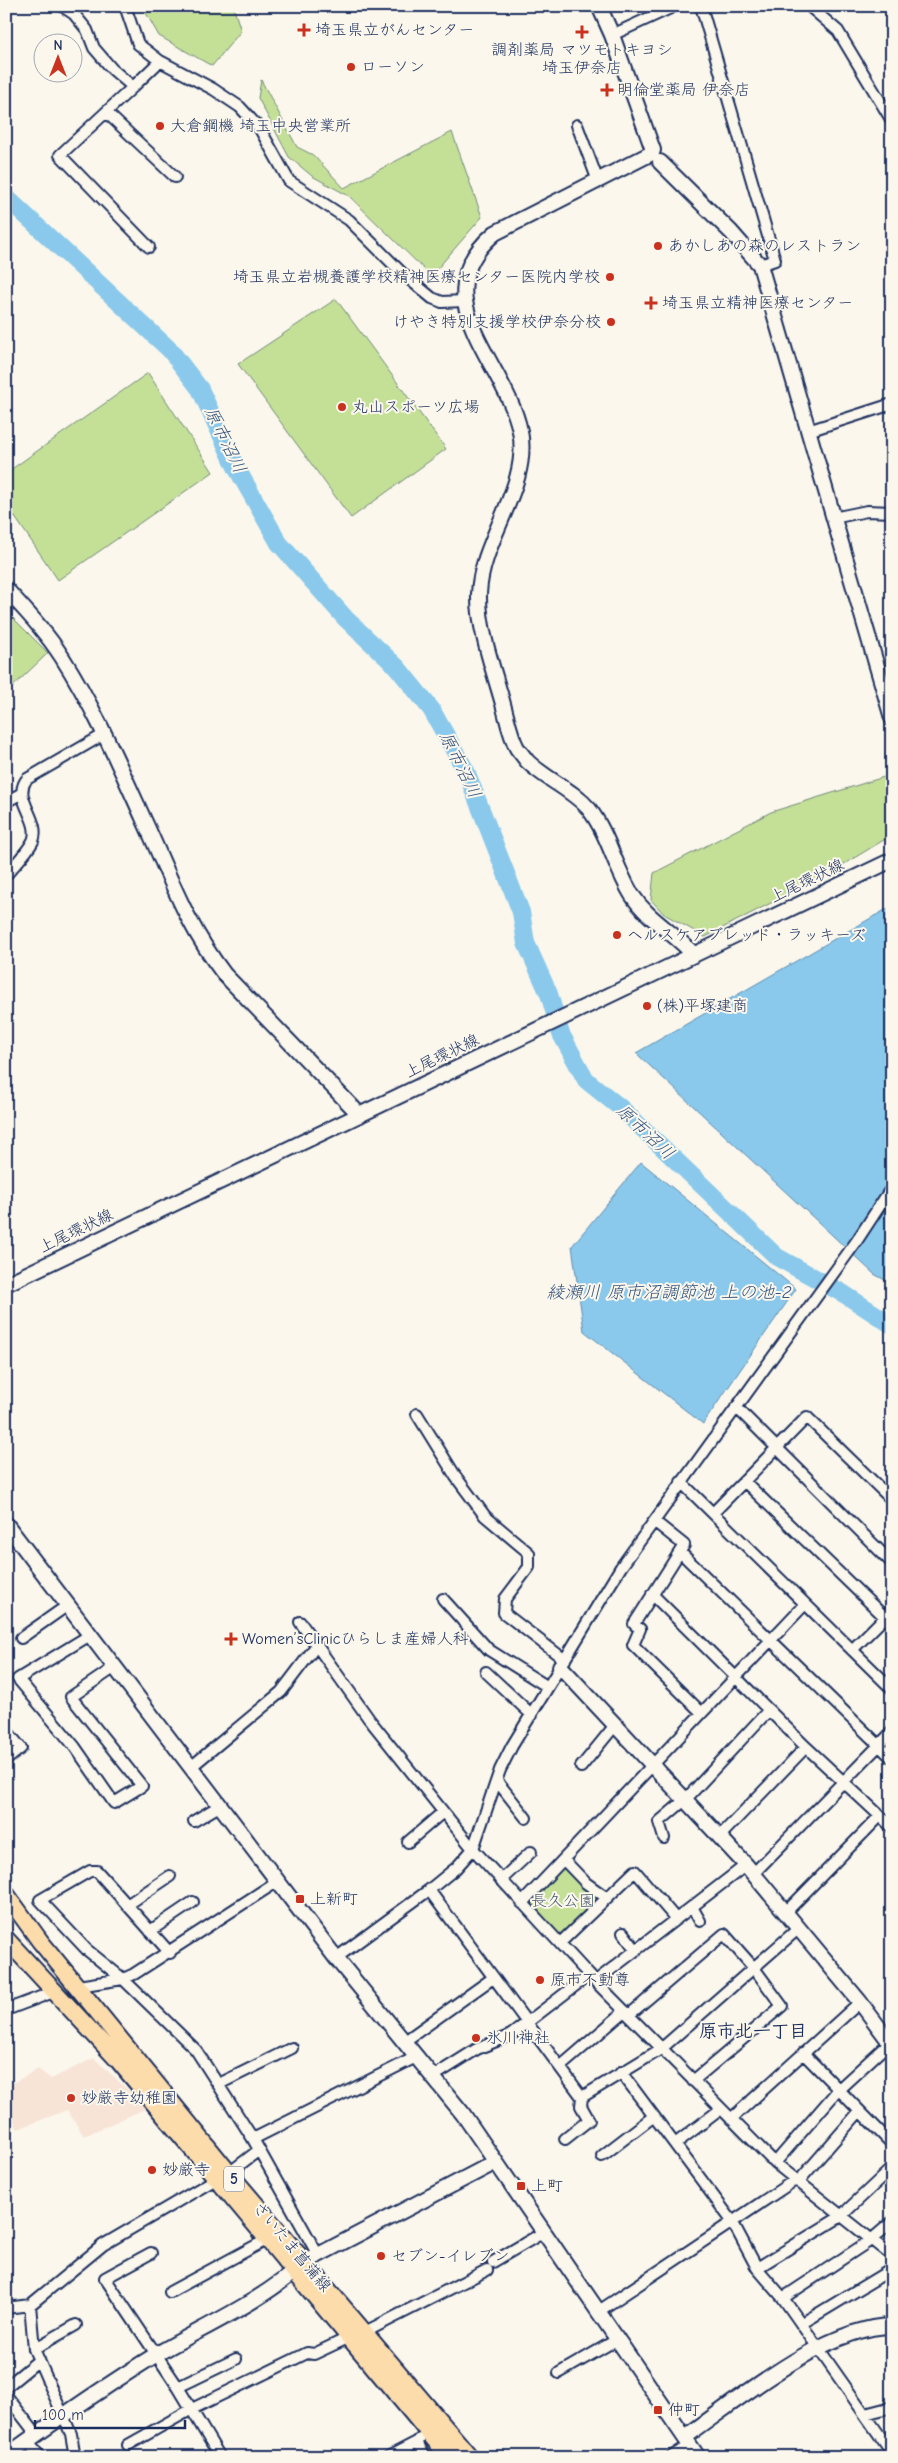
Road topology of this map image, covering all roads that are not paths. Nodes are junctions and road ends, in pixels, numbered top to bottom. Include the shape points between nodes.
1 (62, 6) edge
2 (124, 6) edge
3 (599, 6) edge
4 (675, 6) edge
5 (702, 6) edge
6 (810, 6) edge
7 (612, 35) junction
8 (160, 61) junction
9 (133, 87) junction
10 (106, 112) junction
11 (892, 121) edge
12 (577, 124) dead end
13 (660, 162) dead end
14 (175, 177) dead end
15 (598, 181) junction
16 (149, 247) dead end
17 (760, 265) junction
18 (464, 301) junction
19 (892, 404) edge
20 (808, 431) junction
21 (892, 512) edge
22 (833, 518) junction
23 (6, 589) edge
24 (892, 718) edge
25 (103, 736) junction
26 (22, 793) junction
27 (6, 802) edge
28 (892, 860) edge
29 (6, 874) edge
30 (694, 955) junction
31 (360, 1115) junction
32 (892, 1188) edge
33 (6, 1284) edge
34 (736, 1407) junction
35 (417, 1414) dead end
36 (775, 1448) junction
37 (744, 1481) junction
38 (681, 1482) junction
39 (892, 1500) edge
40 (714, 1512) junction
41 (654, 1521) junction
42 (6, 1524) edge
43 (680, 1552) junction
44 (892, 1562) edge
45 (652, 1594) junction
46 (443, 1599) dead end
47 (806, 1604) junction
48 (68, 1605) junction
49 (889, 1617) edge
50 (300, 1622) dead end
51 (90, 1635) junction
52 (21, 1638) dead end
53 (772, 1641) junction
54 (316, 1646) junction
55 (852, 1650) junction
56 (562, 1663) junction
57 (114, 1667) junction
58 (486, 1672) dead end
59 (735, 1678) junction
60 (548, 1687) junction
61 (892, 1689) edge
62 (768, 1711) junction
63 (702, 1714) junction
64 (532, 1716) junction
65 (616, 1724) junction
66 (6, 1730) edge
67 (892, 1732) edge
68 (879, 1746) junction
69 (806, 1747) junction
70 (892, 1758) edge
71 (6, 1760) edge
72 (654, 1764) junction
73 (191, 1766) junction
74 (581, 1766) dead end
75 (497, 1781) junction
76 (844, 1782) junction
77 (686, 1799) junction
78 (220, 1805) junction
79 (443, 1812) junction
80 (880, 1816) junction
81 (526, 1818) dead end
82 (194, 1821) dead end
83 (892, 1828) edge
84 (720, 1836) junction
85 (664, 1838) dead end
86 (408, 1842) dead end
87 (473, 1849) junction
88 (532, 1852) dead end
89 (564, 1860) junction
90 (750, 1869) junction
91 (170, 1876) dead end
92 (502, 1880) junction
93 (278, 1881) junction
94 (429, 1890) junction
95 (6, 1894) edge
96 (607, 1898) junction
97 (193, 1902) dead end
98 (522, 1902) junction
99 (127, 1905) junction
100 (692, 1907) junction
101 (786, 1912) junction
102 (676, 1919) junction
103 (700, 1921) dead end
104 (799, 1928) junction
105 (150, 1931) junction
106 (623, 1933) dead end
107 (6, 1939) edge
108 (560, 1943) junction
109 (636, 1950) junction
110 (170, 1953) junction
111 (336, 1958) junction
112 (754, 1968) junction
113 (493, 1978) junction
114 (593, 1978) junction
115 (123, 1979) junction
116 (78, 1986) junction
117 (56, 1991) junction
118 (860, 2002) junction
119 (6, 2010) edge
120 (627, 2013) junction
121 (526, 2023) junction
122 (405, 2041) junction
123 (891, 2044) edge
124 (292, 2048) dead end
125 (661, 2048) junction
126 (803, 2053) junction
127 (418, 2056) junction
128 (560, 2067) junction
129 (621, 2072) junction
130 (434, 2076) junction
131 (693, 2081) junction
132 (219, 2084) junction
133 (839, 2089) junction
134 (582, 2097) junction
135 (721, 2108) junction
136 (859, 2112) junction
137 (654, 2116) junction
138 (731, 2119) junction
139 (253, 2139) junction
140 (565, 2139) dead end
141 (675, 2144) junction
142 (892, 2144) edge
143 (259, 2150) junction
144 (602, 2156) dead end
145 (496, 2162) junction
146 (775, 2163) junction
147 (892, 2168) edge
148 (223, 2176) junction
149 (797, 2181) junction
150 (840, 2217) junction
151 (732, 2221) junction
152 (892, 2222) edge
153 (544, 2232) junction
154 (268, 2239) junction
155 (871, 2240) junction
156 (151, 2253) dead end
157 (892, 2256) edge
158 (306, 2263) junction
159 (758, 2268) junction
160 (892, 2269) edge
161 (170, 2292) dead end
162 (783, 2298) junction
163 (30, 2305) junction
164 (6, 2308) edge
165 (599, 2311) junction
166 (801, 2324) junction
167 (76, 2325) dead end
168 (892, 2326) edge
169 (357, 2335) junction
170 (618, 2339) junction
171 (818, 2347) junction
172 (34, 2349) junction
173 (156, 2355) junction
174 (236, 2359) dead end
175 (39, 2360) junction
176 (559, 2373) dead end
177 (178, 2386) junction
178 (6, 2387) edge
179 (6, 2395) edge
180 (892, 2407) edge
181 (192, 2409) junction
182 (865, 2414) junction
183 (62, 2416) junction
184 (422, 2437) junction
185 (32, 2438) junction
186 (128, 2445) dead end
187 (691, 2446) edge
188 (892, 2453) edge
189 (216, 2455) edge
190 (6, 2456) edge
191 (40, 2457) edge
192 (75, 2457) edge
193 (388, 2457) edge
194 (425, 2457) edge
195 (449, 2457) edge
196 (470, 2457) edge
197 (671, 2457) edge

1 - 9 street via 74,14 87,30 94,48 112,69
2 - 8 street via 138,44
3 - 7 street
4 - 7 street
5 - 17 street via 775,260
6 - 11 street via 838,31
7 - 15 street via 653,150
8 - 9 street
8 - 18 street via 240,107 260,128 289,181 349,220 432,298 442,302
9 - 10 street
10 - 14 street
10 - 16 street via 60,155
12 - 15 street
13 - 17 street
15 - 18 street via 495,233 482,244 466,271
17 - 20 street
18 - 30 street via 471,326 512,404 521,434 520,467 485,557 479,596 510,731 517,747 540,773 587,807 597,820 632,895
19 - 20 street
20 - 22 street
21 - 22 street via 867,511
22 - 24 street
23 - 25 street via 62,656
25 - 26 street via 27,778 22,784
25 - 31 street via 183,911 207,952 224,974
26 - 27 street
26 - 29 street via 34,830 33,841
28 - 30 street, 上尾環状線
30 - 31 street, 上尾環状線
31 - 33 street, 上尾環状線
32 - 34 street
34 - 36 street
34 - 38 street
35 - 56 street via 485,1516 529,1553 529,1567 505,1599 504,1613
36 - 37 street
36 - 39 street via 806,1417
36 - 44 street
37 - 40 street
37 - 49 street
38 - 40 street
38 - 41 street
40 - 47 street
41 - 43 street via 684,1545
41 - 56 street via 621,1567
42 - 48 street
43 - 45 street
43 - 53 street
45 - 59 street
45 - 63 street via 634,1624 640,1629 633,1645
46 - 60 street via 489,1650
47 - 53 street
47 - 55 street
48 - 51 street
48 - 52 street
49 - 55 street
50 - 54 street
51 - 57 street
51 - 57 street via 18,1679 75,1747 114,1803 142,1786 71,1697
53 - 59 street
53 - 68 street
54 - 73 street via 281,1692
54 - 79 street via 369,1720
55 - 61 street
56 - 60 street
56 - 65 street
57 - 73 street
58 - 64 street
59 - 62 street
59 - 63 street
60 - 64 street
62 - 69 street
62 - 77 street
63 - 72 street
64 - 75 street via 512,1746
65 - 72 street
65 - 74 street
66 - 71 street via 21,1748
67 - 68 street
68 - 70 street
68 - 76 street
69 - 76 street
69 - 84 street
72 - 77 street
72 - 89 street
73 - 78 street
75 - 81 street
75 - 87 street
76 - 80 street
76 - 90 street
77 - 84 street
77 - 85 street via 658,1822
78 - 82 street
78 - 93 street
79 - 86 street
79 - 87 street
80 - 83 street
80 - 101 street
84 - 90 street
87 - 92 street
87 - 94 street
88 - 92 street
89 - 96 street via 586,1883
89 - 98 street
90 - 100 street
90 - 101 street
91 - 99 street
92 - 98 street
93 - 110 street
93 - 111 street
94 - 111 street
94 - 113 street
95 - 116 main road, さいたま菖蒲線 / 5
96 - 102 street via 635,1871
96 - 108 street
97 - 105 street
98 - 108 street
99 - 105 street
99 - 115 street via 97,1871 90,1871 40,1900 87,1950
100 - 102 street
100 - 103 street
101 - 104 street
102 - 109 street
104 - 112 street
104 - 118 street
105 - 110 street
106 - 109 street
107 - 117 main road, さいたま菖蒲線 / 5
108 - 114 street
109 - 114 street
110 - 115 street
111 - 122 street
112 - 120 street via 724,1934
112 - 125 street
112 - 131 street via 782,2006
113 - 121 street
113 - 122 street
114 - 120 street
114 - 121 street
115 - 116 street
115 - 132 street via 196,2050
116 - 148 main road, さいたま菖蒲線 / 5
117 - 119 street
117 - 148 main road, さいたま菖蒲線 / 5
118 - 123 street
118 - 126 street
120 - 125 street
120 - 128 street
121 - 128 street
121 - 130 street
122 - 127 street
123 - 133 street
124 - 132 street
125 - 129 street
125 - 131 street
126 - 133 street
126 - 138 street
127 - 130 street
127 - 139 street
128 - 134 street
129 - 134 street
129 - 137 street
130 - 145 street
131 - 135 street
132 - 139 street
133 - 136 street
133 - 146 street
134 - 140 street via 581,2106 589,2120
135 - 138 street
135 - 141 street
136 - 142 street
136 - 149 street
137 - 141 street
137 - 144 street
138 - 146 street
139 - 143 street
141 - 151 street
143 - 148 street
143 - 158 street
145 - 153 street
145 - 158 street
146 - 149 street
147 - 150 street
148 - 154 main road, さいたま菖蒲線 / 5
148 - 158 main road, さいたま菖蒲線 / 5
148 - 163 street via 103,2245
149 - 150 street
149 - 151 street
150 - 155 street
150 - 159 street
151 - 159 street
151 - 165 street
152 - 155 street
153 - 165 street
153 - 169 street via 490,2266
154 - 158 main road, さいたま菖蒲線 / 5
154 - 161 street
155 - 157 street
155 - 162 street
156 - 173 street via 105,2278
158 - 169 main road, さいたま菖蒲線 / 5
158 - 173 street via 282,2282
159 - 162 street
160 - 166 street
162 - 166 street
163 - 164 street
163 - 172 street
165 - 170 street
166 - 171 street
167 - 172 street
168 - 171 street via 872,2327
169 - 181 street via 314,2354 307,2353
169 - 184 main road, さいたま菖蒲線 / 5
169 - 196 main road, さいたま菖蒲線 / 5
170 - 176 street
170 - 187 street
171 - 182 street
171 - 187 street
172 - 175 street
173 - 177 street
173 - 183 street
174 - 177 street
175 - 178 street
175 - 183 street
177 - 181 street
179 - 185 street
180 - 182 street
181 - 186 street
181 - 189 street
182 - 188 street
183 - 185 street
183 - 192 street via 71,2434
184 - 193 street
184 - 194 street
184 - 195 main road, さいたま菖蒲線 / 5
185 - 190 street
185 - 191 street
187 - 197 street

